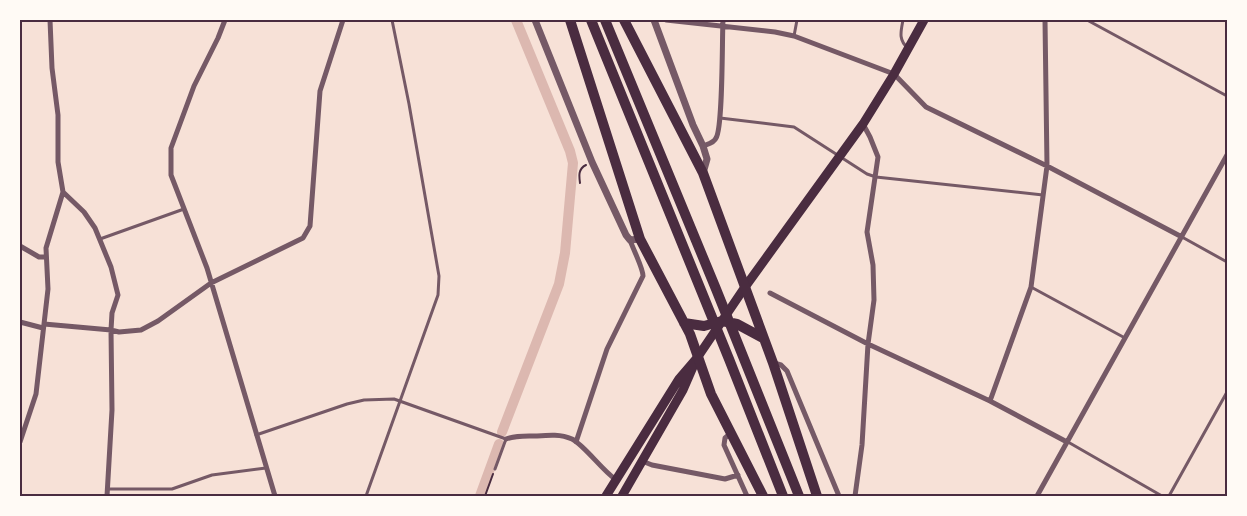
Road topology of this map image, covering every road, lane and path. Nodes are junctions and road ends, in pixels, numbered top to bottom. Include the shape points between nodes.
1 (50, 20) edge
2 (225, 20) edge
3 (343, 20) edge
4 (392, 20) edge
5 (534, 20) edge
6 (570, 20) edge
7 (591, 20) edge
8 (604, 20) edge
9 (624, 20) edge
10 (654, 20) edge
11 (666, 20) edge
12 (797, 20) edge
13 (903, 20) edge
14 (924, 20) edge
15 (1045, 20) edge
16 (1086, 20) edge
17 (723, 23) edge
18 (794, 36) junction
19 (909, 48) junction
20 (894, 74) junction
21 (1227, 96) edge
22 (720, 118) junction
23 (863, 124) junction
24 (703, 146) junction
25 (1227, 155) edge
26 (840, 157) junction
27 (592, 162) junction
28 (1047, 166) junction
29 (703, 173) junction
30 (876, 177) junction
31 (580, 183) dead end
32 (63, 192) junction
33 (1043, 195) junction
34 (184, 209) junction
35 (1182, 237) junction
36 (100, 239) junction
37 (635, 240) junction
38 (21, 248) edge
39 (46, 257) junction
40 (1227, 262) edge
41 (211, 283) junction
42 (1030, 287) junction
43 (745, 288) junction
44 (770, 293) dead end
45 (722, 321) junction
46 (20, 322) edge
47 (684, 323) junction
48 (43, 326) junction
49 (111, 330) junction
50 (763, 338) junction
51 (1125, 338) junction
52 (868, 344) junction
53 (697, 358) junction
54 (774, 363) junction
55 (1227, 392) edge
56 (400, 401) junction
57 (990, 401) junction
58 (731, 432) junction
59 (256, 436) junction
60 (506, 439) junction
61 (20, 442) edge
62 (576, 442) junction
63 (1067, 442) junction
64 (642, 461) junction
65 (266, 468) junction
66 (495, 470) joint
67 (738, 475) junction
68 (615, 479) junction
69 (107, 489) junction
70 (107, 496) edge
71 (274, 496) edge
72 (366, 496) edge
73 (485, 496) edge
74 (606, 496) edge
75 (622, 496) edge
76 (746, 496) edge
77 (762, 496) edge
78 (783, 496) edge
79 (799, 496) edge
80 (817, 496) edge
81 (839, 496) edge
82 (855, 496) edge
83 (1037, 496) edge
84 (1162, 496) edge
85 (1169, 496) edge

1 - 32 street via 58,115 58,162
2 - 34 street via 194,86 171,148 171,175
3 - 41 street via 320,91 310,226 303,238
4 - 56 lane via 439,276 438,295
5 - 27 street
6 - 37 highway
7 - 78 highway
8 - 79 highway
9 - 29 highway
10 - 24 street
11 - 17 street
12 - 18 lane
13 - 19 lane via 902,43
14 - 19 main road
15 - 28 street
16 - 21 lane
17 - 18 street
17 - 22 street
18 - 20 street
19 - 20 main road
20 - 23 main road
20 - 28 street via 926,107
22 - 24 street via 716,139
22 - 26 lane via 794,126
23 - 26 main road
23 - 30 street via 878,157
24 - 29 street via 707,158
25 - 35 street
26 - 30 lane
26 - 43 main road
27 - 31 path via 581,169
27 - 37 street
28 - 33 street
28 - 35 street
29 - 43 highway
30 - 33 lane
30 - 52 street via 867,232 874,291
32 - 36 street via 84,212
32 - 39 street via 50,230
33 - 42 street
34 - 36 lane
34 - 41 street
35 - 40 lane
35 - 51 street
36 - 49 street via 118,295
37 - 47 highway
37 - 62 street via 633,251 643,276 607,349
38 - 39 street
39 - 48 street via 48,284
41 - 49 street via 158,322 141,330
41 - 59 street
42 - 51 lane
42 - 57 street
43 - 45 main road
43 - 50 highway
44 - 52 street
45 - 47 highway via 704,326
45 - 50 highway via 742,325
45 - 53 main road
46 - 48 street
47 - 53 highway
48 - 49 street
48 - 61 street via 36,394
49 - 69 street via 112,410
50 - 54 highway
51 - 63 street
52 - 57 street
52 - 82 street via 862,445
53 - 58 highway
53 - 64 main road via 683,390
53 - 68 main road via 679,379
54 - 80 highway
54 - 81 street via 787,371
55 - 85 lane
56 - 59 lane via 364,400
56 - 60 lane
56 - 72 lane
57 - 63 street
58 - 67 street via 724,445
58 - 77 highway
59 - 65 street
60 - 62 street via 557,436
60 - 66 lane
62 - 68 street
63 - 83 street
63 - 84 lane
64 - 67 street via 725,479
64 - 75 main road
65 - 69 lane via 212,475 172,489
65 - 71 street
66 - 73 path
67 - 76 street
68 - 74 main road
69 - 70 street

